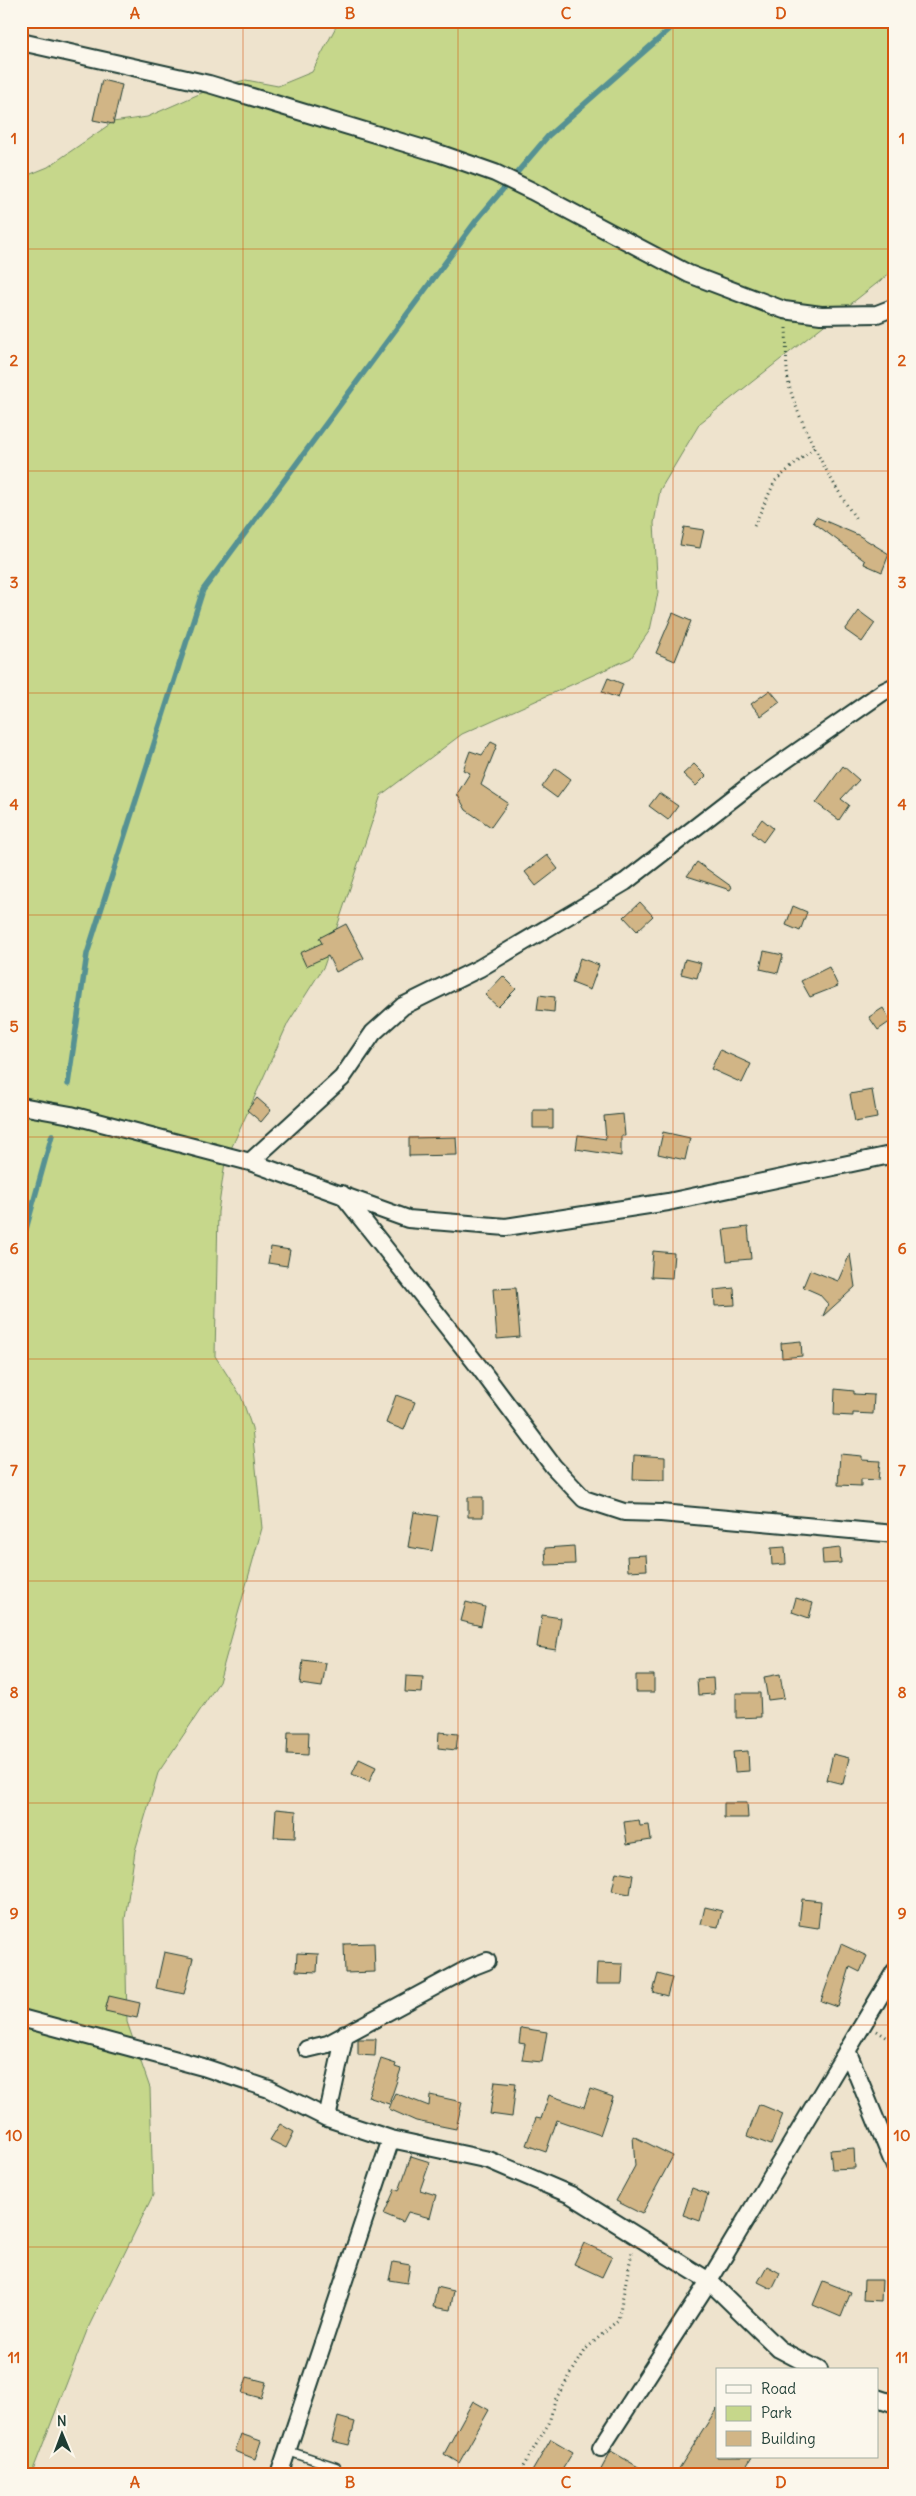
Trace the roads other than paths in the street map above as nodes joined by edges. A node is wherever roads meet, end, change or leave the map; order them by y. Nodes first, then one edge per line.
1 (21, 42) edge
2 (895, 307) edge
3 (895, 686) edge
4 (21, 1106) edge
5 (895, 1154) edge
6 (250, 1162) junction
7 (342, 1194) junction
8 (895, 1534) edge
9 (487, 1961) dead end
10 (895, 1971) edge
11 (21, 2018) edge
12 (345, 2034) junction
13 (307, 2049) dead end
14 (847, 2050) junction
15 (326, 2118) junction
16 (391, 2140) junction
17 (895, 2167) edge
18 (709, 2280) junction
19 (815, 2368) edge
20 (878, 2398) edge
21 (895, 2404) edge
22 (601, 2448) dead end
23 (288, 2451) junction
24 (336, 2467) dead end
25 (279, 2475) edge

1 - 2 street
3 - 6 street
4 - 6 street
5 - 7 street
6 - 7 street
7 - 8 street
9 - 12 street
10 - 14 street
11 - 15 street
12 - 13 street
12 - 15 street
14 - 17 street
14 - 18 street
15 - 16 street
16 - 18 street
16 - 23 street
18 - 19 street
18 - 22 street
20 - 21 street
23 - 24 lane
23 - 25 street

